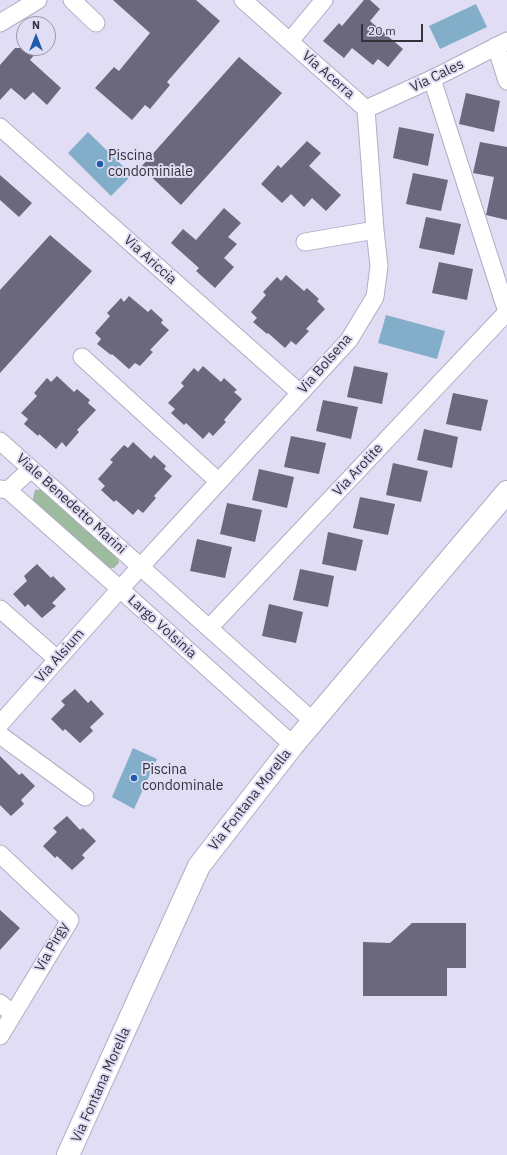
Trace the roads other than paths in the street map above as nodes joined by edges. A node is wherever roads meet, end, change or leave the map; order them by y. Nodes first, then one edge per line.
1 (38, 0) edge
2 (72, 0) edge
3 (243, 0) edge
4 (324, 0) edge
5 (0, 23) edge
6 (96, 23) dead end
7 (290, 41) junction
8 (501, 44) edge
9 (432, 79) junction
10 (507, 81) edge
11 (366, 109) junction
12 (0, 127) edge
13 (375, 230) junction
14 (305, 242) dead end
15 (507, 312) edge
16 (82, 357) dead end
17 (300, 393) junction
18 (0, 441) edge
19 (31, 469) junction
20 (218, 481) junction
21 (4, 489) edge
22 (507, 492) edge
23 (141, 566) junction
24 (120, 589) junction
25 (0, 609) edge
26 (209, 628) junction
27 (57, 659) junction
28 (314, 722) junction
29 (0, 724) edge
30 (0, 735) edge
31 (293, 745) junction
32 (85, 797) dead end
33 (0, 854) edge
34 (0, 1003) edge
35 (13, 1014) junction
36 (0, 1036) edge
37 (68, 1155) edge

1 - 5 street
2 - 6 street
3 - 7 street, Via Acerra
4 - 7 street, Via Acerra
7 - 11 street, Via Acerra
8 - 9 street, Via Cales
8 - 10 street
9 - 11 street, Via Cales
9 - 15 street
11 - 13 street, Via Bolsena
12 - 17 street, Via Ariccia
13 - 14 street
13 - 17 street, Via Bolsena
15 - 26 street, Via Arotite
16 - 20 street
17 - 20 street, Via Bolsena
18 - 19 street, Viale Benedetto Marini
19 - 21 street
19 - 23 street, Viale Benedetto Marini
20 - 23 street, Via Bolsena
21 - 24 street
22 - 28 street, Via Fontana Morella
23 - 24 street, Largo Volsinia
23 - 26 street
24 - 27 street, Via Alsium
24 - 31 street, Largo Volsinia
25 - 27 street
26 - 28 street
27 - 29 street, Via Alsium
28 - 31 street, Via Fontana Morella
30 - 32 street
31 - 37 street, Via Fontana Morella
33 - 35 street, Via Pirgy
34 - 35 street
35 - 36 street, Via Pirgy

